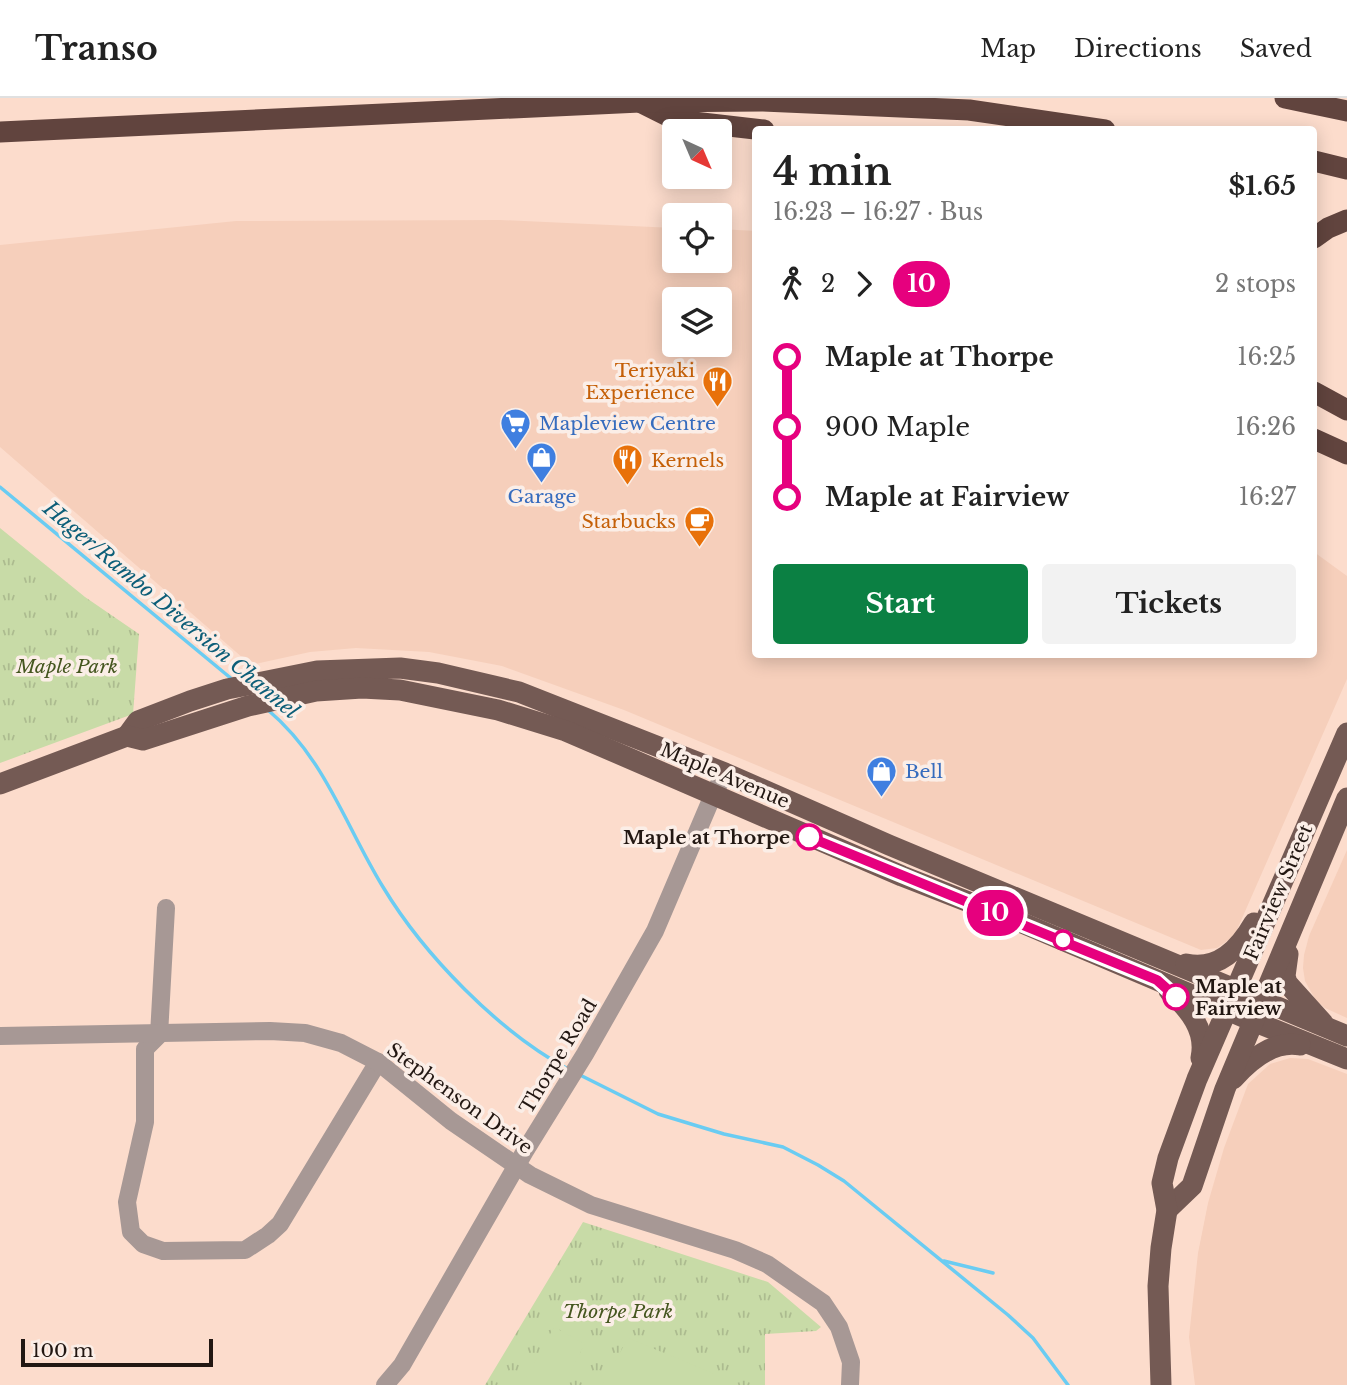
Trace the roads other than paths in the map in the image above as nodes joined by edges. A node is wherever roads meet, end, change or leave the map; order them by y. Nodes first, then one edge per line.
1 (1285, 98) edge
2 (640, 102) junction
3 (1347, 111) edge
4 (1078, 126) edge
5 (752, 129) edge
6 (0, 132) edge
7 (1317, 162) edge
8 (1347, 169) edge
9 (1347, 220) edge
10 (1317, 236) edge
11 (1317, 393) edge
12 (1347, 410) edge
13 (1317, 440) edge
14 (1347, 454) edge
15 (1347, 733) edge
16 (127, 736) junction
17 (725, 773) junction
18 (0, 784) edge
19 (713, 795) junction
20 (1347, 797) edge
21 (1295, 852) junction
22 (166, 908) dead end
23 (1299, 910) junction
24 (1165, 960) junction
25 (1157, 980) junction
26 (1236, 989) junction
27 (1261, 1000) junction
28 (1226, 1010) junction
29 (1253, 1021) junction
30 (159, 1035) junction
31 (0, 1036) edge
32 (1334, 1039) edge
33 (1347, 1059) edge
34 (378, 1062) junction
35 (1197, 1079) junction
36 (1225, 1089) junction
37 (517, 1165) junction
38 (1167, 1210) junction
39 (385, 1385) edge
40 (850, 1385) edge
41 (1161, 1385) edge

1 - 3 highway
2 - 4 highway
2 - 5 highway
2 - 6 highway
7 - 8 highway
9 - 10 highway
11 - 12 highway
13 - 14 highway
15 - 21 main road, Fairview Street
16 - 17 main road, Maple Avenue
16 - 18 main road, Maple Avenue
16 - 19 main road, Maple Avenue
17 - 19 street, Thorpe Road
17 - 24 main road, Maple Avenue
19 - 25 main road, Maple Avenue
19 - 37 street, Thorpe Road
20 - 23 main road, Fairview Street
21 - 24 main road
21 - 26 main road, Fairview Street
22 - 30 street
23 - 27 main road, Fairview Street
23 - 32 main road
24 - 26 main road, Maple Avenue
25 - 28 main road, Maple Avenue
25 - 35 main road
26 - 27 main road, Maple Avenue
26 - 28 main road, Fairview Street
27 - 29 main road, Fairview Street
27 - 32 main road, Maple Avenue
28 - 29 main road, Maple Avenue
28 - 35 main road, Fairview Street
29 - 32 main road, Maple Avenue
29 - 36 main road, Fairview Street
30 - 31 street, Stephenson Drive
30 - 34 street, Stephenson Drive
30 - 34 street
32 - 33 main road, Maple Avenue
32 - 36 main road
34 - 37 street, Stephenson Drive
35 - 38 main road, Fairview Street
36 - 38 main road, Fairview Street
37 - 39 street, Thorpe Road
37 - 40 street, Stephenson Drive
38 - 41 main road, Fairview Street

